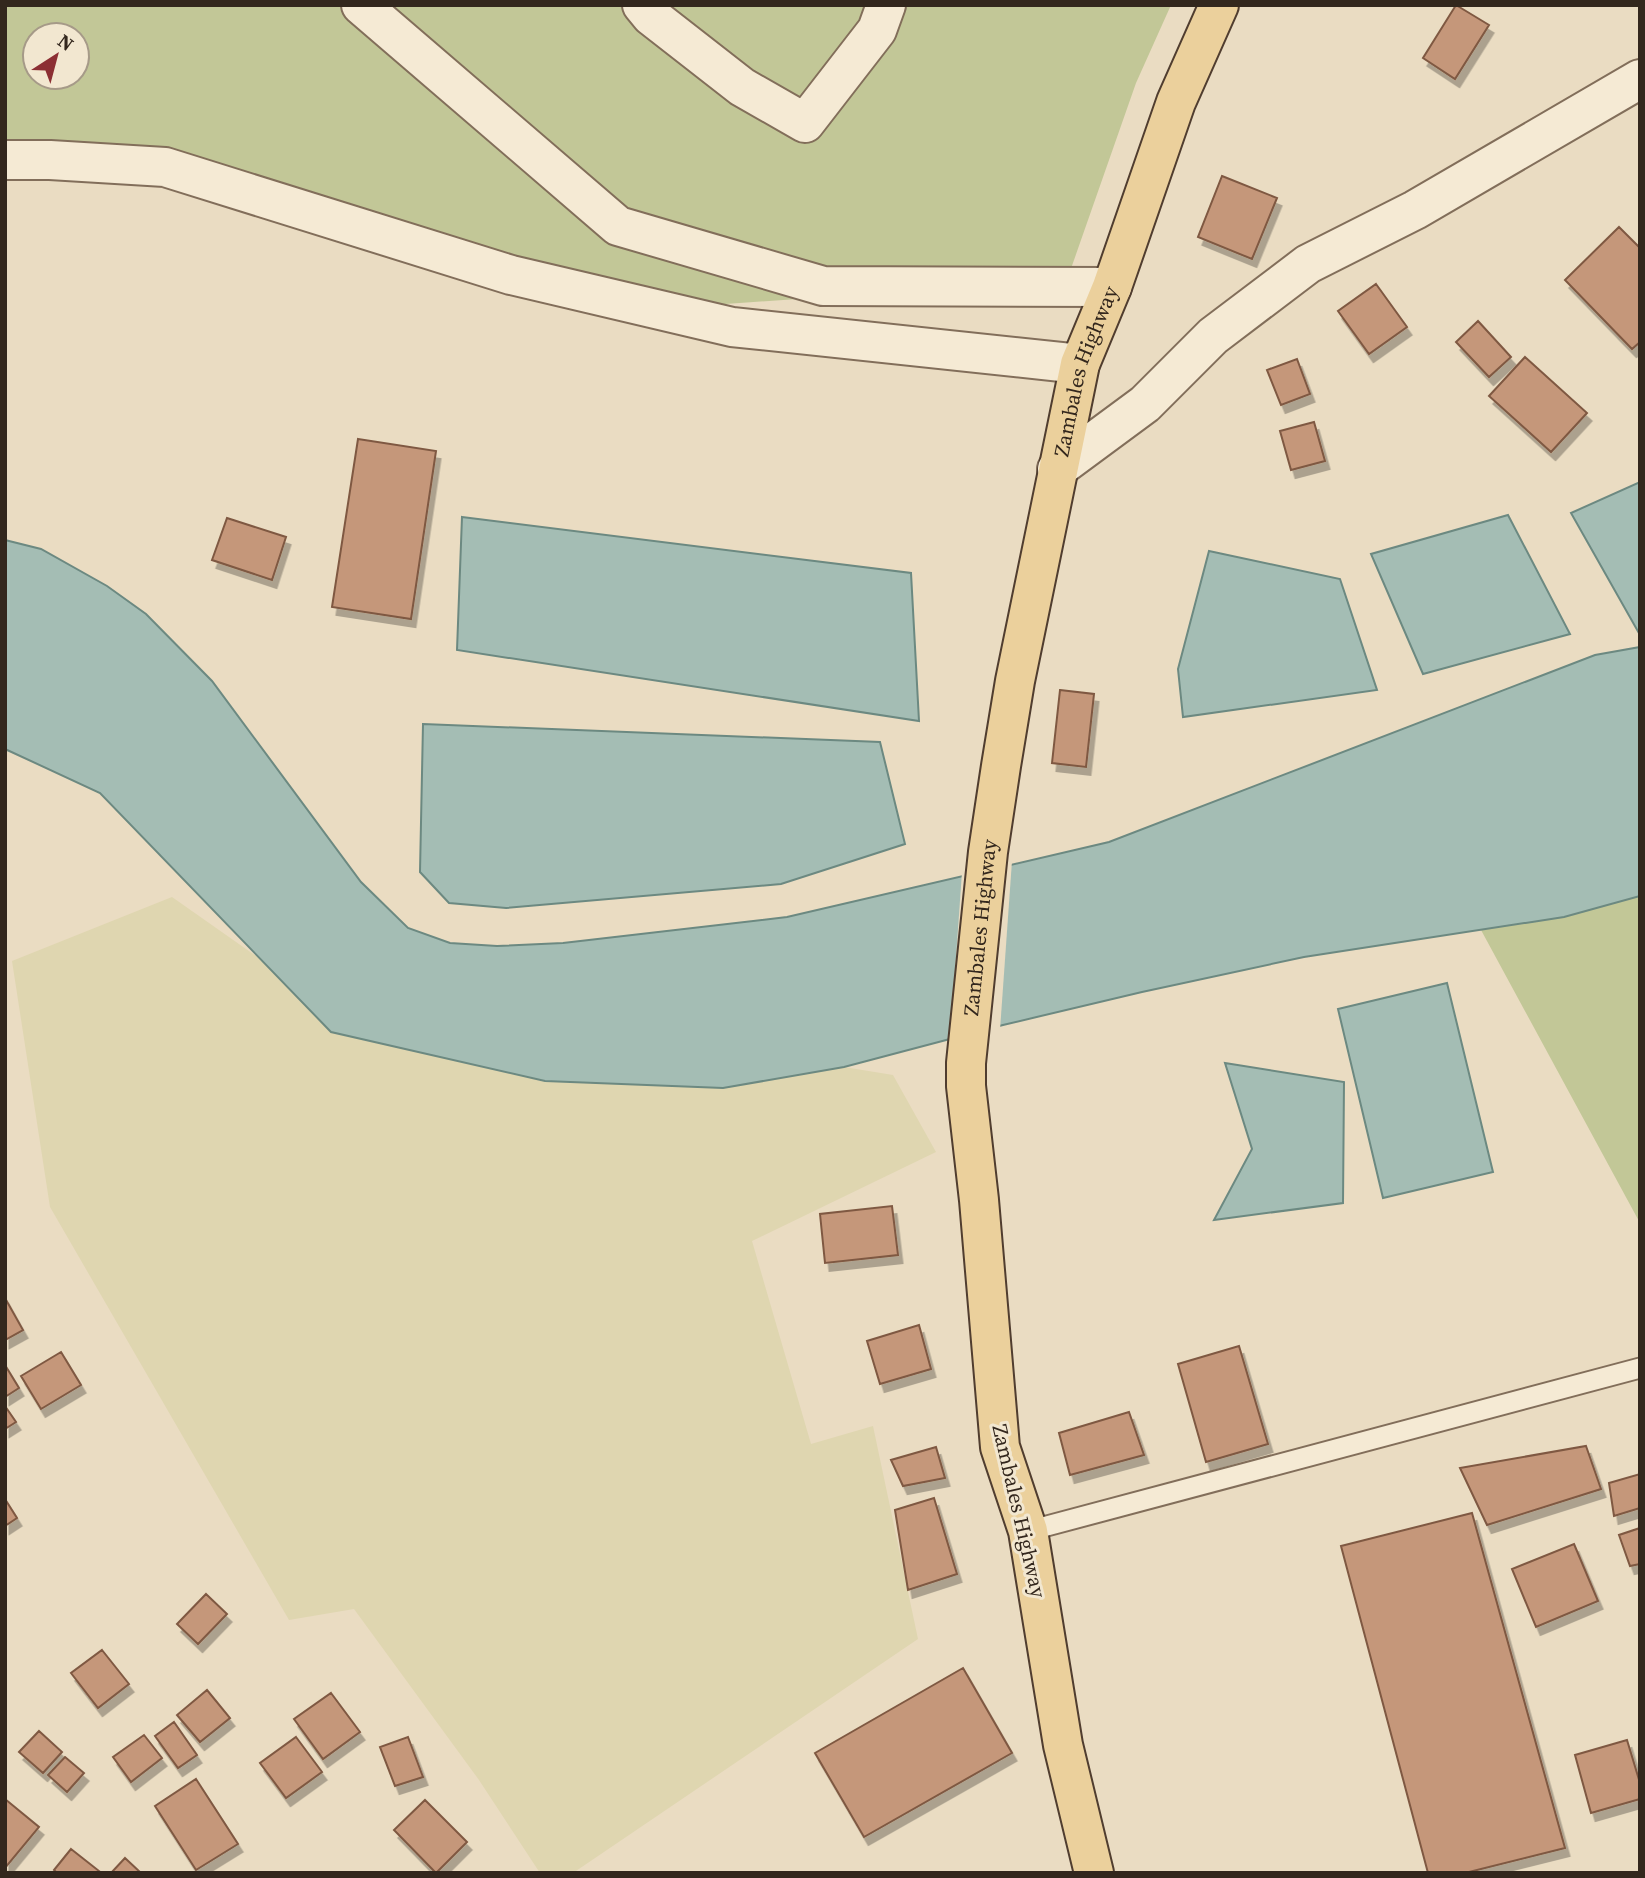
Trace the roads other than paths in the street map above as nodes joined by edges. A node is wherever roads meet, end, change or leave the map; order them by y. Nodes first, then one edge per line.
1 (361, 5) edge
2 (642, 5) edge
3 (886, 5) edge
4 (1219, 5) edge
5 (1640, 79) edge
6 (5, 160) edge
7 (1112, 287) junction
8 (1080, 364) junction
9 (1057, 468) junction
10 (1640, 1368) edge
11 (1028, 1531) junction
12 (1094, 1873) edge

1 - 7 street
2 - 3 street
4 - 7 main road, Zambales Highway
5 - 9 street
6 - 8 street
7 - 8 main road, Zambales Highway
8 - 9 main road, Zambales Highway
9 - 11 main road, Zambales Highway
10 - 11 lane
11 - 12 main road, Zambales Highway

